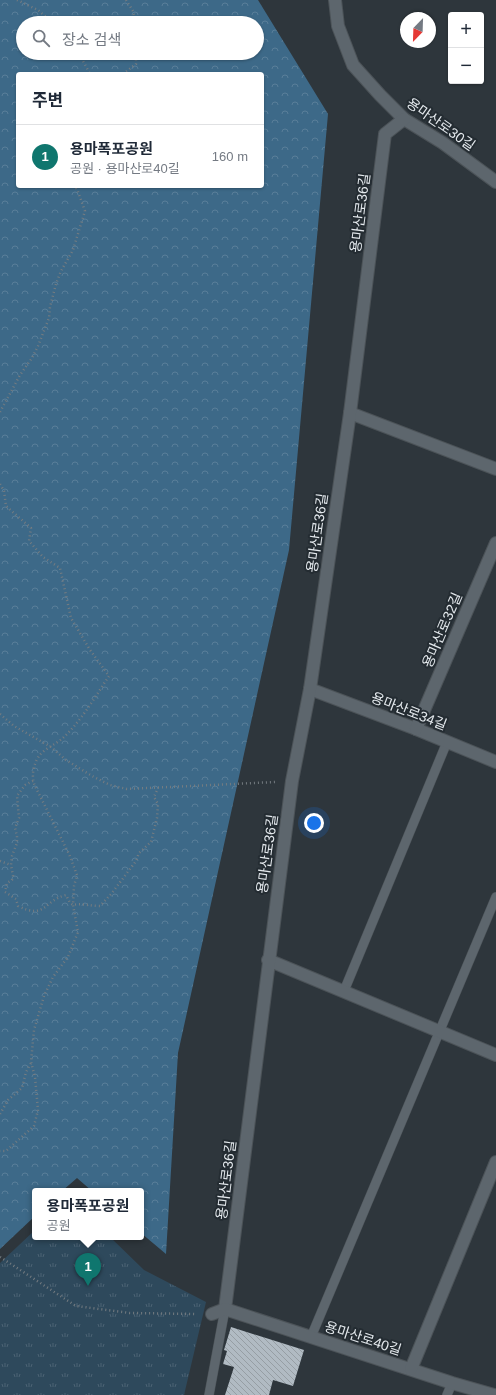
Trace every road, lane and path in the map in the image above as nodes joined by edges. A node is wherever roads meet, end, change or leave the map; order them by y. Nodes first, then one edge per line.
1 (17, 0) edge
2 (126, 0) edge
3 (335, 0) edge
4 (44, 16) edge
5 (134, 16) edge
6 (83, 60) edge
7 (136, 60) edge
8 (89, 72) edge
9 (126, 72) edge
10 (404, 119) junction
11 (496, 182) edge
12 (76, 188) edge
13 (0, 412) edge
14 (350, 413) junction
15 (496, 470) edge
16 (0, 484) edge
17 (496, 543) edge
18 (310, 689) junction
19 (0, 714) edge
20 (416, 729) junction
21 (447, 742) junction
22 (51, 747) junction
23 (496, 762) edge
24 (33, 781) junction
25 (292, 781) junction
26 (158, 788) junction
27 (0, 861) edge
28 (11, 865) junction
29 (496, 897) edge
30 (73, 905) junction
31 (268, 960) junction
32 (344, 991) junction
33 (439, 1031) junction
34 (496, 1055) edge
35 (32, 1062) junction
36 (0, 1114) edge
37 (0, 1151) edge
38 (496, 1162) edge
39 (0, 1257) edge
40 (225, 1309) junction
41 (212, 1314) joint
42 (311, 1337) junction
43 (411, 1369) junction
44 (452, 1383) junction
45 (209, 1395) edge
46 (447, 1395) edge
47 (494, 1395) edge

1 - 4 path
2 - 5 path
3 - 10 street, 용마산로30길
6 - 8 path
7 - 9 path
10 - 11 street, 용마산로30길
10 - 14 street, 용마산로36길
12 - 13 path
14 - 15 street
14 - 18 street, 용마산로36길
16 - 22 path
17 - 20 street, 용마산로32길
18 - 20 street, 용마산로34길
18 - 25 street, 용마산로36길
19 - 22 path
20 - 21 street, 용마산로34길
21 - 23 street, 용마산로34길
21 - 32 lane
22 - 24 path
22 - 26 path
24 - 28 path
24 - 30 path
25 - 26 path
25 - 31 street, 용마산로36길
26 - 30 path
27 - 28 path
28 - 30 path
29 - 33 lane
30 - 35 path
31 - 32 street
31 - 40 street, 용마산로36길
32 - 33 street
33 - 34 street
33 - 42 lane
35 - 36 path
35 - 37 path
38 - 43 street
39 - 41 path
40 - 41 street
40 - 42 street, 용마산로40길
40 - 45 lane
42 - 43 street, 용마산로40길
43 - 44 street, 용마산로40길
44 - 46 lane
44 - 47 street, 용마산로40길

